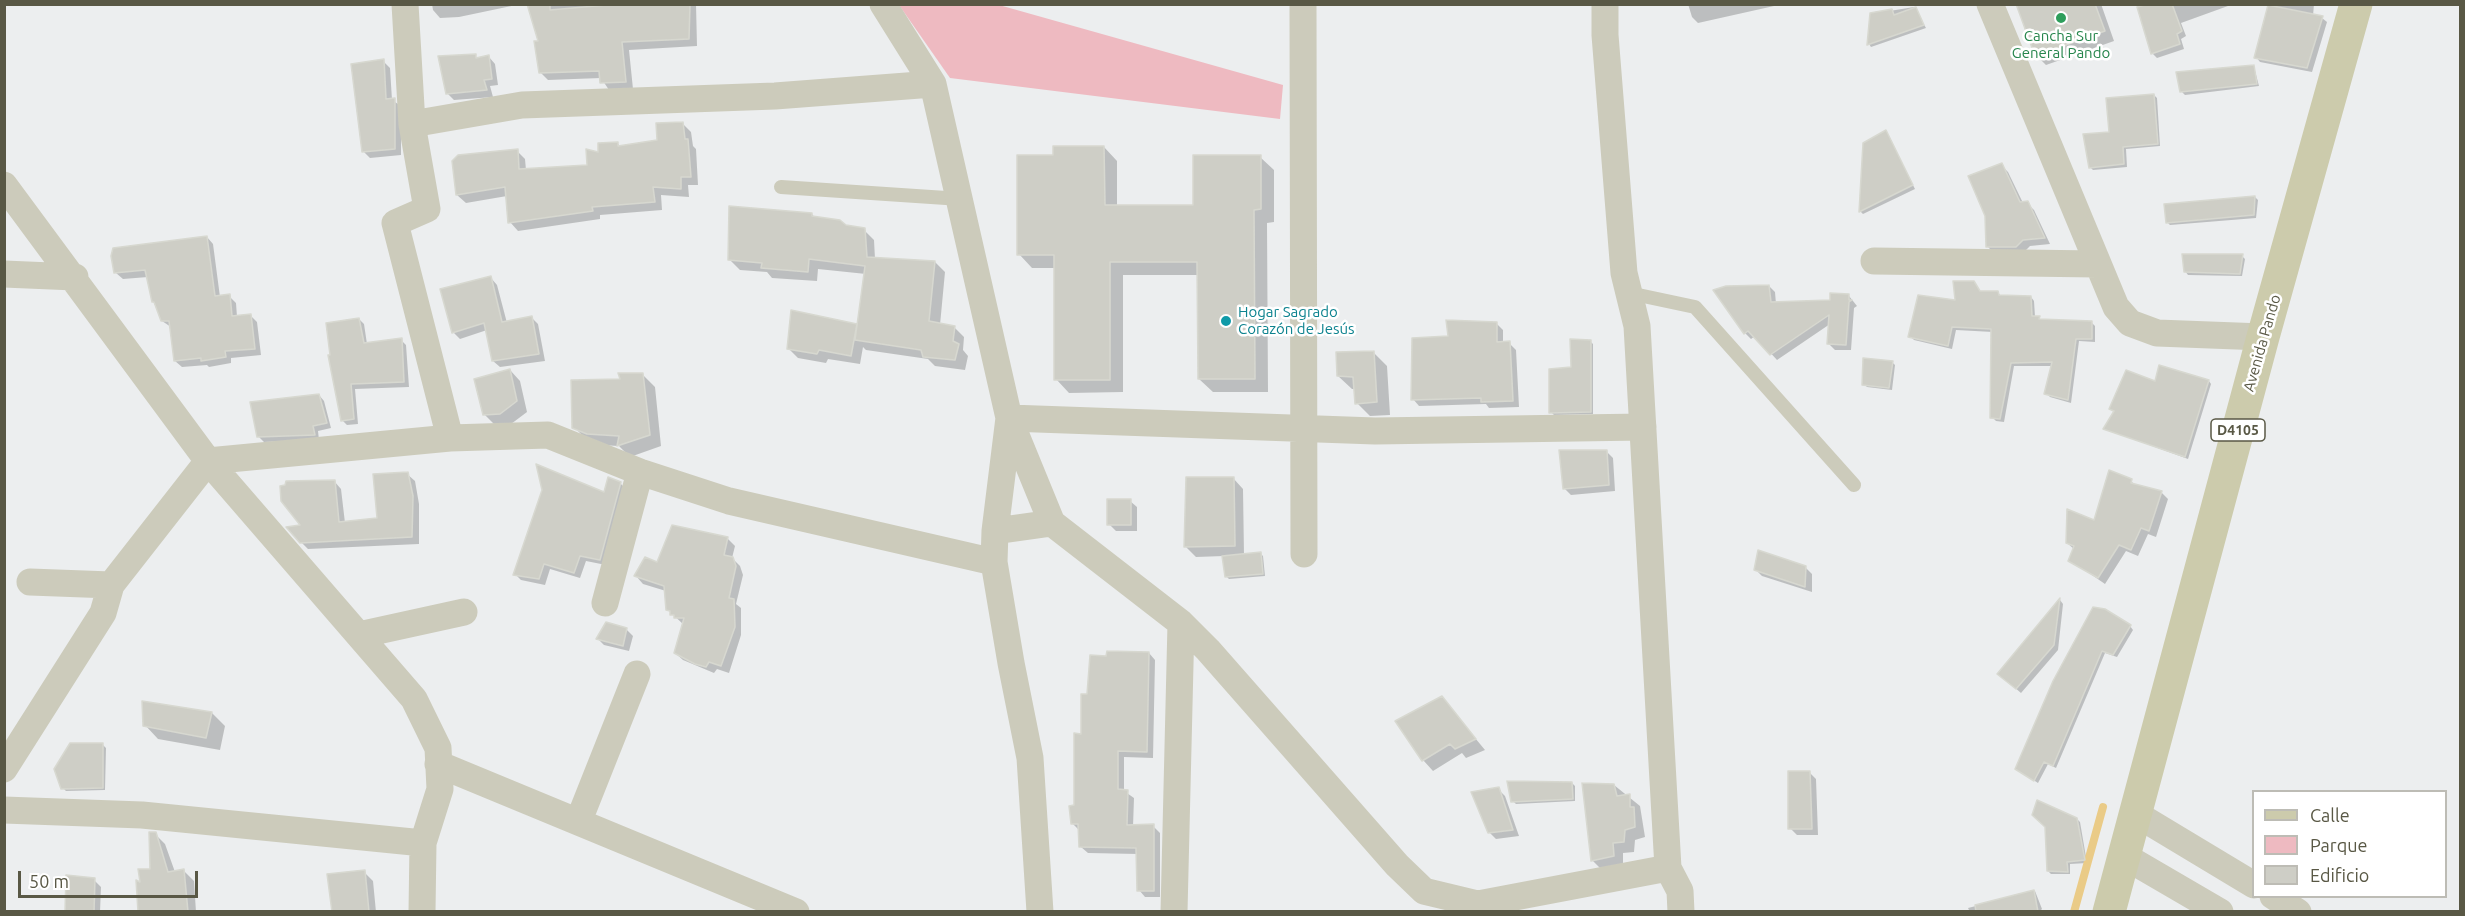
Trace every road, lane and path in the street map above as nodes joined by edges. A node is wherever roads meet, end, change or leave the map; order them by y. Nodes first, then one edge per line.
1 (405, 4) edge
2 (883, 4) edge
3 (1303, 4) edge
4 (1605, 4) edge
5 (1990, 4) edge
6 (2356, 4) edge
7 (933, 84) junction
8 (412, 124) junction
9 (4, 185) edge
10 (781, 187) dead end
11 (961, 199) junction
12 (1874, 261) dead end
13 (2097, 264) junction
14 (4, 274) edge
15 (75, 277) junction
16 (1629, 293) junction
17 (2263, 337) junction
18 (1009, 418) junction
19 (1643, 427) junction
20 (1304, 428) junction
21 (450, 438) junction
22 (208, 461) junction
23 (640, 472) junction
24 (1854, 485) dead end
25 (1052, 523) junction
26 (995, 531) junction
27 (1304, 554) dead end
28 (994, 562) junction
29 (30, 582) dead end
30 (111, 585) junction
31 (605, 603) dead end
32 (464, 612) dead end
33 (1181, 623) junction
34 (359, 635) junction
35 (638, 674) dead end
36 (438, 764) junction
37 (4, 769) edge
38 (4, 810) edge
39 (2136, 814) junction
40 (579, 820) junction
41 (423, 843) junction
42 (2124, 856) junction
43 (1668, 868) junction
44 (2252, 884) edge
45 (2275, 898) edge
46 (422, 912) edge
47 (796, 912) edge
48 (1040, 912) edge
49 (1174, 912) edge
50 (1681, 912) edge
51 (2109, 912) edge
52 (2220, 912) edge
53 (2298, 912) edge

1 - 8 street
2 - 7 street
3 - 20 street
4 - 16 street
5 - 13 street
6 - 17 main road, Avenida Pando / D4105
7 - 8 street
7 - 11 street
8 - 21 street
9 - 15 street
10 - 11 lane
11 - 18 street
12 - 13 street
13 - 17 street
14 - 15 street
15 - 22 street
16 - 19 street
16 - 24 lane
17 - 39 main road, Avenida Pando / D4105
18 - 20 street
18 - 25 street
18 - 26 street
19 - 20 street
19 - 43 street
20 - 27 street
21 - 22 street
21 - 23 street
22 - 30 street
22 - 34 street
23 - 28 street
23 - 31 street
25 - 26 street
25 - 33 street
26 - 28 street
28 - 48 street
29 - 30 street
30 - 37 street
32 - 34 street
33 - 43 street
33 - 49 street
34 - 36 street
35 - 40 street
36 - 40 street
36 - 41 street
38 - 41 street
39 - 42 main road, Avenida Pando / D4105
39 - 44 street
40 - 47 street
41 - 46 street
42 - 51 main road, D4105
42 - 52 street
43 - 50 street
45 - 53 street

